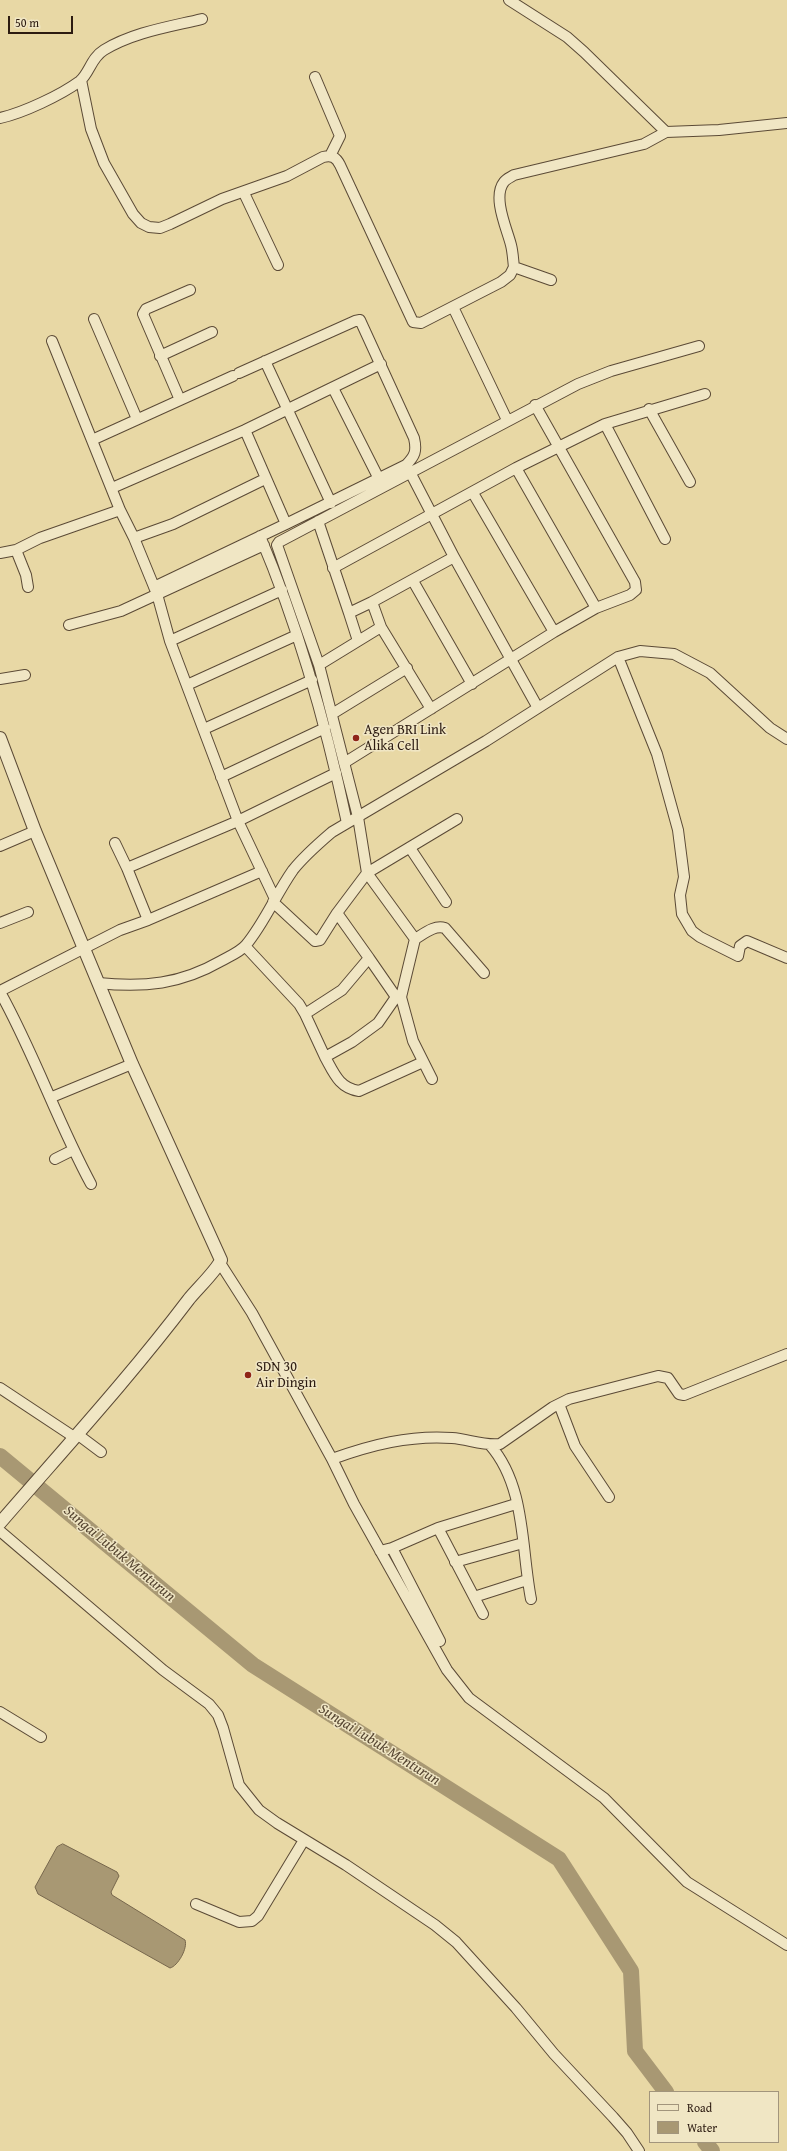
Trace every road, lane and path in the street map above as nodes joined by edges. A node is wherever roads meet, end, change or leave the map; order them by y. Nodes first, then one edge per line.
1 (509, 0) edge
2 (202, 19) dead end
3 (315, 77) dead end
4 (81, 80) junction
5 (0, 118) edge
6 (787, 123) edge
7 (666, 132) junction
8 (330, 156) junction
9 (244, 193) junction
10 (278, 265) dead end
11 (514, 267) junction
12 (551, 280) dead end
13 (190, 290) dead end
14 (453, 307) junction
15 (94, 319) dead end
16 (212, 332) dead end
17 (52, 340) dead end
18 (699, 346) dead end
19 (160, 356) junction
20 (265, 361) junction
21 (381, 364) junction
22 (333, 388) junction
23 (705, 394) dead end
24 (180, 400) junction
25 (535, 405) junction
26 (287, 409) junction
27 (649, 409) junction
28 (138, 419) junction
29 (507, 420) junction
30 (605, 424) junction
31 (244, 430) junction
32 (92, 440) junction
33 (559, 446) junction
34 (516, 468) junction
35 (410, 472) junction
36 (265, 478) junction
37 (379, 479) junction
38 (690, 482) dead end
39 (112, 488) junction
40 (473, 493) junction
41 (330, 503) junction
42 (120, 510) junction
43 (432, 514) junction
44 (318, 521) junction
45 (286, 524) junction
46 (134, 538) junction
47 (665, 539) dead end
48 (262, 541) junction
49 (16, 550) junction
50 (0, 553) edge
51 (454, 557) junction
52 (333, 568) junction
53 (413, 581) junction
54 (28, 587) dead end
55 (282, 590) junction
56 (155, 591) junction
57 (372, 602) junction
58 (596, 608) junction
59 (350, 613) junction
60 (69, 625) dead end
61 (381, 627) junction
62 (554, 632) junction
63 (297, 635) junction
64 (170, 641) junction
65 (358, 641) junction
66 (618, 657) junction
67 (511, 659) junction
68 (319, 664) junction
69 (407, 668) junction
70 (25, 675) dead end
71 (0, 679) edge
72 (312, 680) junction
73 (472, 684) junction
74 (187, 685) junction
75 (538, 708) junction
76 (431, 709) junction
77 (332, 714) junction
78 (325, 728) junction
79 (204, 730) junction
80 (0, 738) edge
81 (787, 738) edge
82 (344, 763) junction
83 (336, 773) junction
84 (221, 777) junction
85 (358, 817) junction
86 (457, 818) dead end
87 (238, 821) junction
88 (347, 823) junction
89 (35, 831) junction
90 (115, 843) dead end
91 (0, 846) edge
92 (410, 848) junction
93 (127, 868) junction
94 (262, 871) junction
95 (367, 873) junction
96 (274, 901) junction
97 (446, 902) dead end
98 (28, 912) dead end
99 (337, 913) junction
100 (148, 920) junction
101 (0, 923) edge
102 (415, 939) junction
103 (245, 946) junction
104 (83, 949) junction
105 (369, 958) junction
106 (787, 958) edge
107 (484, 973) dead end
108 (98, 983) junction
109 (0, 992) edge
110 (399, 997) junction
111 (305, 1014) junction
112 (325, 1057) junction
113 (423, 1062) junction
114 (132, 1064) junction
115 (432, 1079) dead end
116 (52, 1098) junction
117 (73, 1150) junction
118 (55, 1159) dead end
119 (90, 1184) dead end
120 (220, 1263) junction
121 (787, 1354) edge
122 (0, 1388) edge
123 (559, 1404) junction
124 (75, 1436) junction
125 (490, 1445) junction
126 (101, 1452) dead end
127 (332, 1459) junction
128 (609, 1497) dead end
129 (516, 1504) junction
130 (1, 1525) edge
131 (438, 1528) junction
132 (523, 1543) junction
133 (392, 1548) junction
134 (380, 1551) junction
135 (455, 1562) junction
136 (528, 1580) junction
137 (474, 1597) junction
138 (531, 1599) dead end
139 (483, 1614) dead end
140 (440, 1641) dead end
141 (0, 1712) edge
142 (41, 1737) dead end
143 (304, 1840) junction
144 (196, 1904) dead end
145 (787, 1945) edge
146 (639, 2151) edge

1 - 7 street
2 - 4 street
3 - 8 street
4 - 5 street
4 - 9 street
6 - 7 street
7 - 11 street
8 - 9 street
8 - 14 street
9 - 10 street
11 - 12 street
11 - 14 street
13 - 19 street
14 - 29 street
15 - 28 street
16 - 19 street
17 - 32 street
18 - 25 street
19 - 24 street
20 - 21 street
20 - 24 street
20 - 26 street
21 - 22 street
21 - 37 street
22 - 26 street
22 - 37 street
23 - 27 street
24 - 28 street
25 - 29 street
25 - 33 street
26 - 31 street
26 - 41 street
27 - 30 street
27 - 38 street
28 - 32 street
29 - 35 street
30 - 33 street
30 - 47 street
31 - 36 street
31 - 39 street
32 - 39 street
33 - 34 street
33 - 58 street
34 - 40 street
34 - 58 street
35 - 43 street
35 - 44 street
36 - 45 street
36 - 46 street
37 - 41 street
39 - 42 street
40 - 43 street
40 - 62 street
41 - 45 street
42 - 46 street
42 - 49 street
43 - 51 street
43 - 52 street
44 - 52 street
44 - 68 street
45 - 48 street
46 - 56 street
48 - 55 street
48 - 56 street
49 - 50 street
49 - 54 street
51 - 53 street
51 - 67 street
52 - 59 street
53 - 57 street
53 - 73 street
55 - 63 street
55 - 64 street
56 - 60 street
56 - 64 street
57 - 59 street
57 - 61 street
58 - 62 street
59 - 65 street
61 - 65 street
61 - 69 street
62 - 67 street
63 - 72 street
63 - 74 street
64 - 74 street
65 - 68 street
66 - 75 street
66 - 81 street
66 - 106 street
67 - 73 street
67 - 75 street
68 - 77 street
69 - 76 street
69 - 77 street
70 - 71 street
72 - 78 street
72 - 79 street
73 - 76 street
74 - 79 street
75 - 85 street
76 - 82 street
77 - 82 street
78 - 83 street
78 - 84 street
79 - 84 street
80 - 89 street
82 - 85 street
83 - 87 street
83 - 88 street
84 - 87 street
85 - 88 street
85 - 95 street
86 - 92 street
87 - 93 street
87 - 94 street
88 - 96 street
89 - 91 street
89 - 104 street
90 - 93 street
92 - 95 street
92 - 97 street
93 - 100 street
94 - 96 street
94 - 100 street
95 - 99 street
95 - 102 street
96 - 99 street
96 - 103 street
98 - 101 street
99 - 105 street
100 - 104 street
102 - 107 street
102 - 110 street
103 - 108 street
103 - 111 street
104 - 108 street
104 - 109 street
105 - 110 street
105 - 111 street
108 - 114 street
109 - 116 street
110 - 112 street
110 - 113 street
111 - 112 street
112 - 113 street
113 - 115 street
114 - 116 street
114 - 120 street
116 - 117 street
117 - 118 street
117 - 119 street
120 - 124 street
120 - 127 street
121 - 123 street
122 - 124 street
123 - 125 street
123 - 128 street
124 - 126 street
124 - 130 street
125 - 127 street
125 - 129 street
127 - 134 street
129 - 131 street
129 - 132 street
130 - 143 street
131 - 133 street
131 - 135 street
132 - 135 street
132 - 136 street
133 - 134 street
133 - 140 street
134 - 145 street
135 - 137 street
136 - 137 street
136 - 138 street
137 - 139 street
141 - 142 street
143 - 144 street
143 - 146 street

